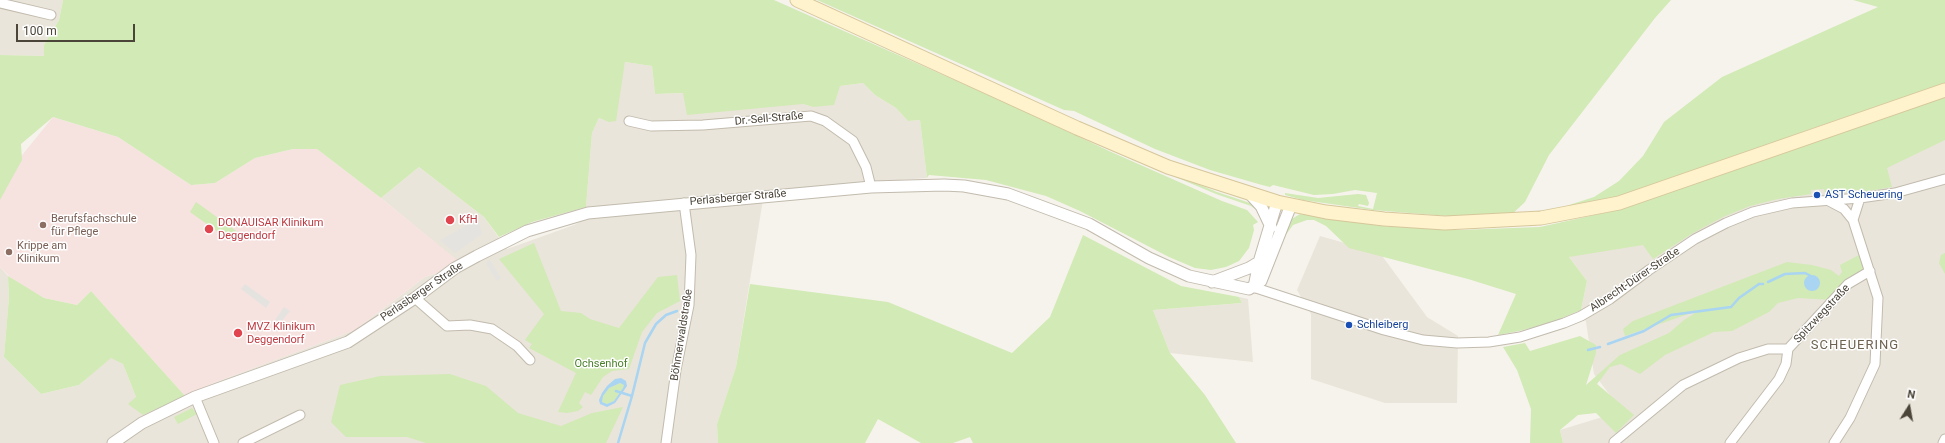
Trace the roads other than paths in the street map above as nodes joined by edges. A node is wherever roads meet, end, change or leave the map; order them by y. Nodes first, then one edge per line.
1 (797, 0) edge
2 (0, 3) edge
3 (51, 15) dead end
4 (1945, 90) edge
5 (629, 122) dead end
6 (1945, 180) edge
7 (871, 187) junction
8 (1250, 194) junction
9 (1860, 198) junction
10 (1826, 200) junction
11 (1278, 202) junction
12 (684, 203) junction
13 (1290, 206) junction
14 (1853, 220) junction
15 (1271, 227) junction
16 (1259, 262) junction
17 (1870, 271) junction
18 (1212, 282) junction
19 (1254, 287) junction
20 (415, 298) junction
21 (1788, 350) junction
22 (530, 360) dead end
23 (195, 397) junction
24 (300, 415) dead end
25 (1945, 439) edge
26 (1614, 442) dead end
27 (113, 443) edge
28 (214, 443) edge
29 (243, 443) edge
30 (666, 443) edge
31 (1730, 443) edge
32 (1834, 443) edge
33 (1943, 443) edge

1 - 8 main road
2 - 3 street
4 - 13 main road
5 - 7 street, Dr.-Sell-Straße
6 - 9 street, Albrecht-Dürer-Straße
7 - 12 street, Perlasberger Straße
7 - 18 street, Perlasberger Straße
8 - 11 main road
8 - 15 street
9 - 10 street, Albrecht-Dürer-Straße
9 - 14 street
10 - 14 street
10 - 19 street, Albrecht-Dürer-Straße
11 - 13 main road
11 - 15 street
12 - 20 street, Perlasberger Straße
12 - 30 street, Böhmerwaldstraße
13 - 19 street
14 - 17 street
15 - 16 street
16 - 18 street
16 - 19 street
17 - 21 street, Spitzwegstraße
17 - 32 street
18 - 19 street, Perlasberger Straße
20 - 22 street
20 - 23 street, Perlasberger Straße
21 - 26 street
21 - 31 street, Spitzwegstraße
23 - 27 street, Perlasberger Straße
23 - 28 street
24 - 29 street
25 - 33 street

